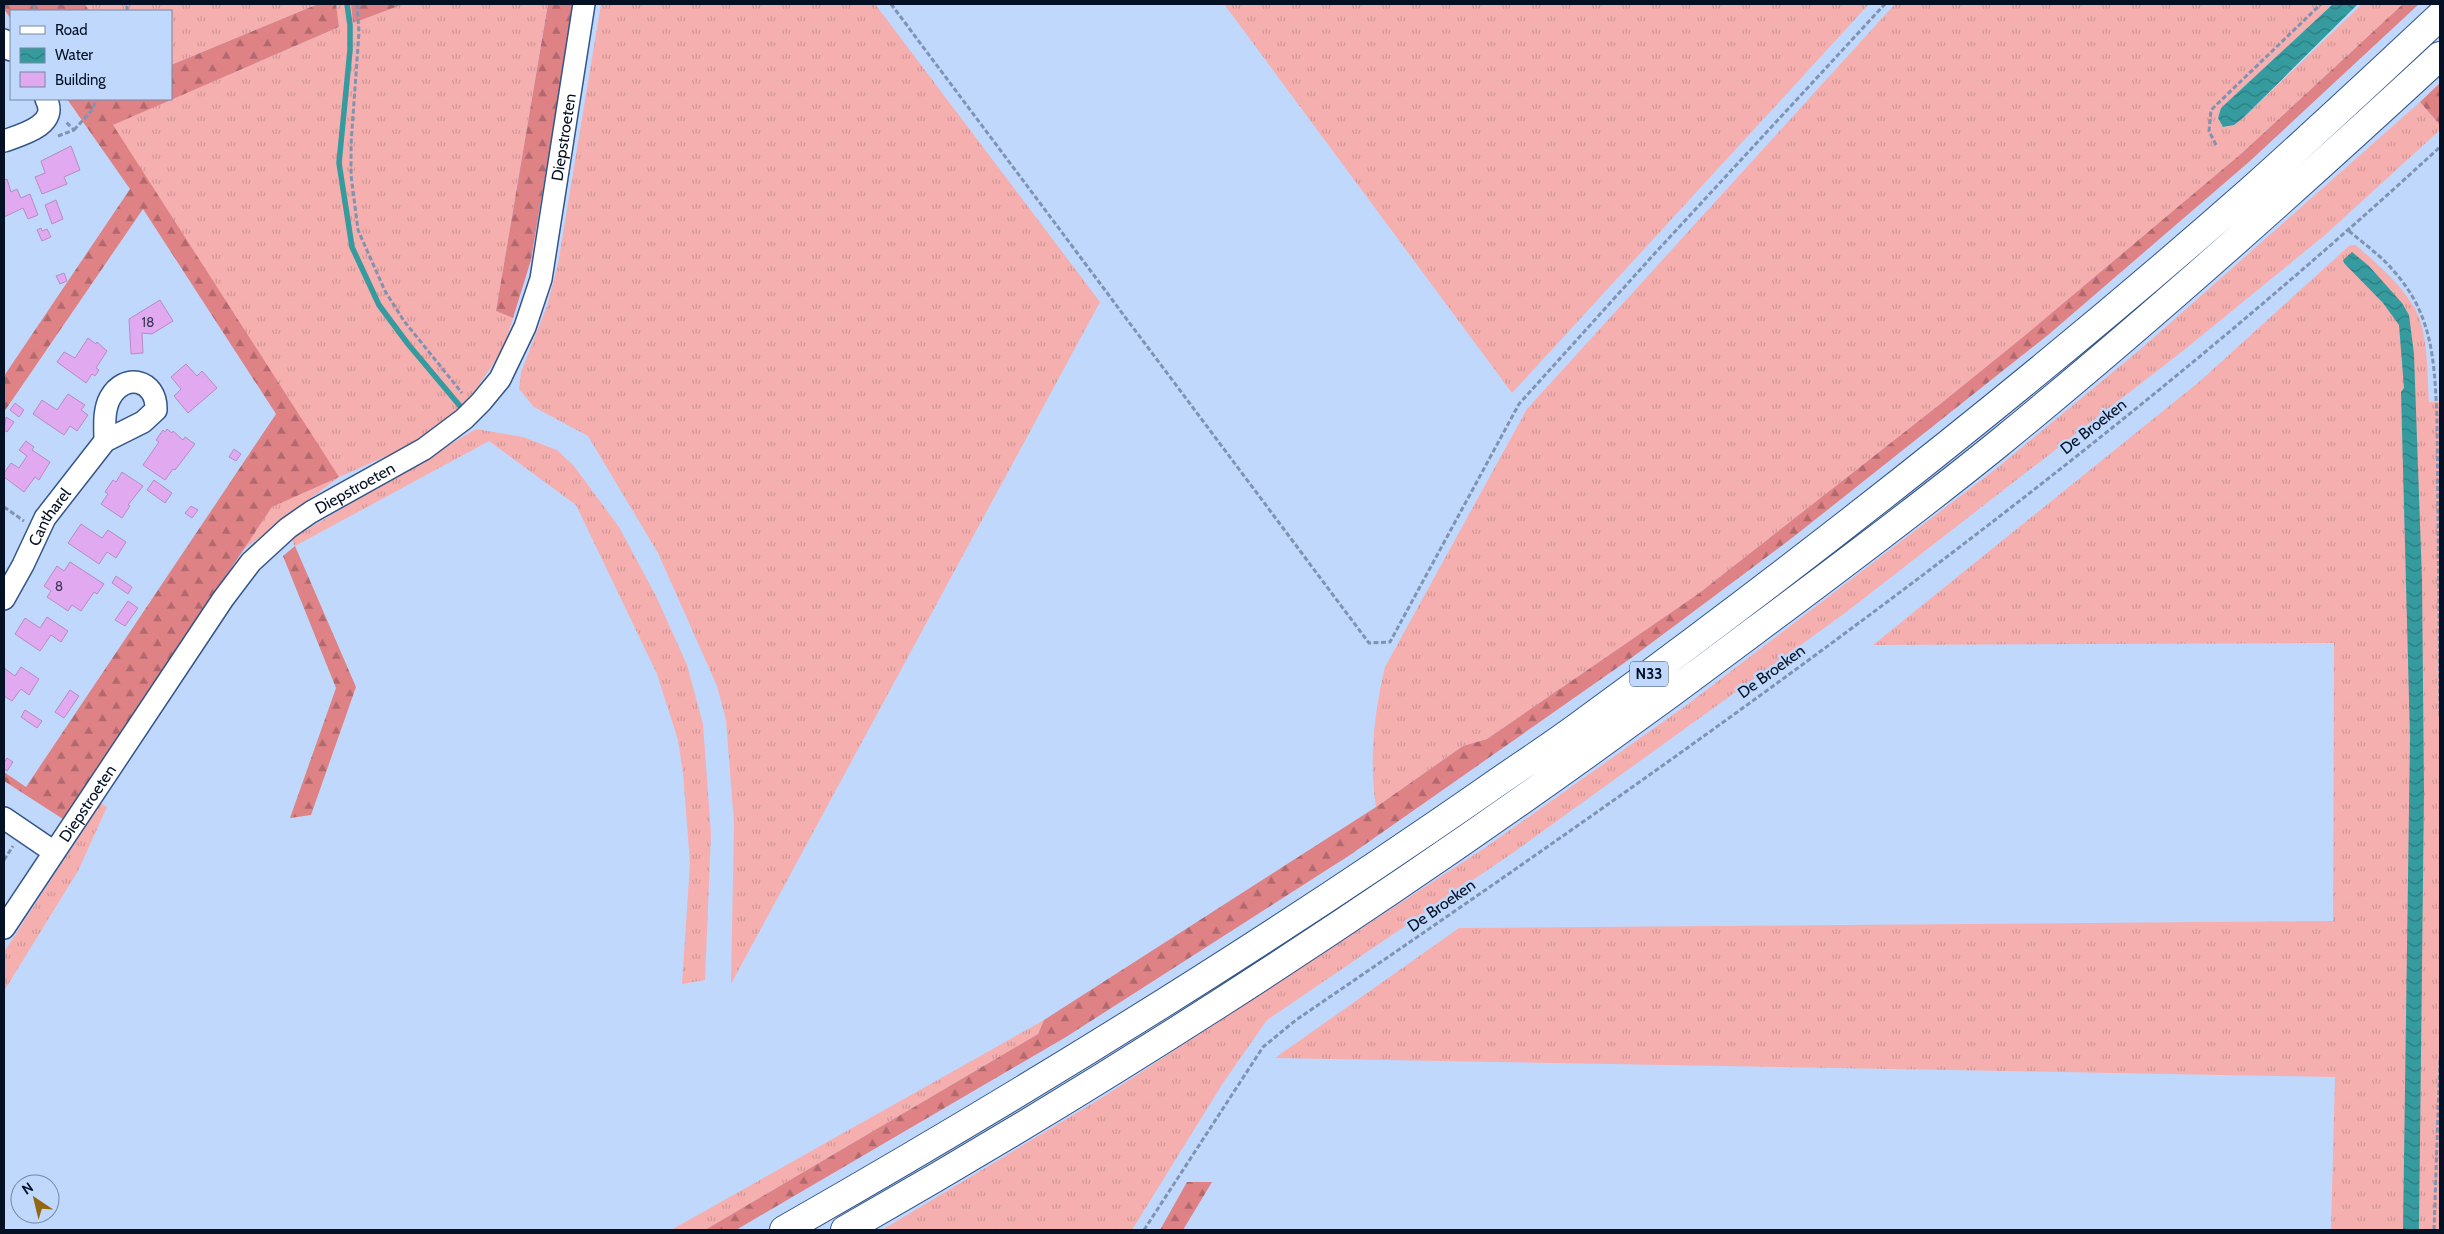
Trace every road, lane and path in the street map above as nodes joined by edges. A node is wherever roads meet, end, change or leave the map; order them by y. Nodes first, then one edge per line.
1 (357, 4) edge
2 (584, 4) edge
3 (891, 4) edge
4 (1885, 4) edge
5 (2322, 4) edge
6 (2440, 16) edge
7 (2440, 56) edge
8 (46, 100) edge
9 (96, 100) edge
10 (74, 130) dead end
11 (4, 141) edge
12 (2216, 145) dead end
13 (2440, 147) edge
14 (2349, 231) junction
15 (466, 398) dead end
16 (105, 441) dead end
17 (4, 599) edge
18 (2440, 716) edge
19 (4, 818) edge
20 (54, 852) junction
21 (4, 928) edge
22 (2440, 1058) edge
23 (784, 1230) edge
24 (845, 1230) edge
25 (1144, 1230) edge
26 (2434, 1230) edge

1 - 15 path
2 - 20 street, Diepstroeten
3 - 4 path
5 - 12 path
6 - 23 highway, N33
7 - 24 highway, N33
8 - 11 street
9 - 10 path
13 - 14 path, De Broeken
14 - 18 path
14 - 25 path, De Broeken
16 - 17 street, Cantharel
19 - 20 street
20 - 21 street, Diepstroeten
22 - 26 path

